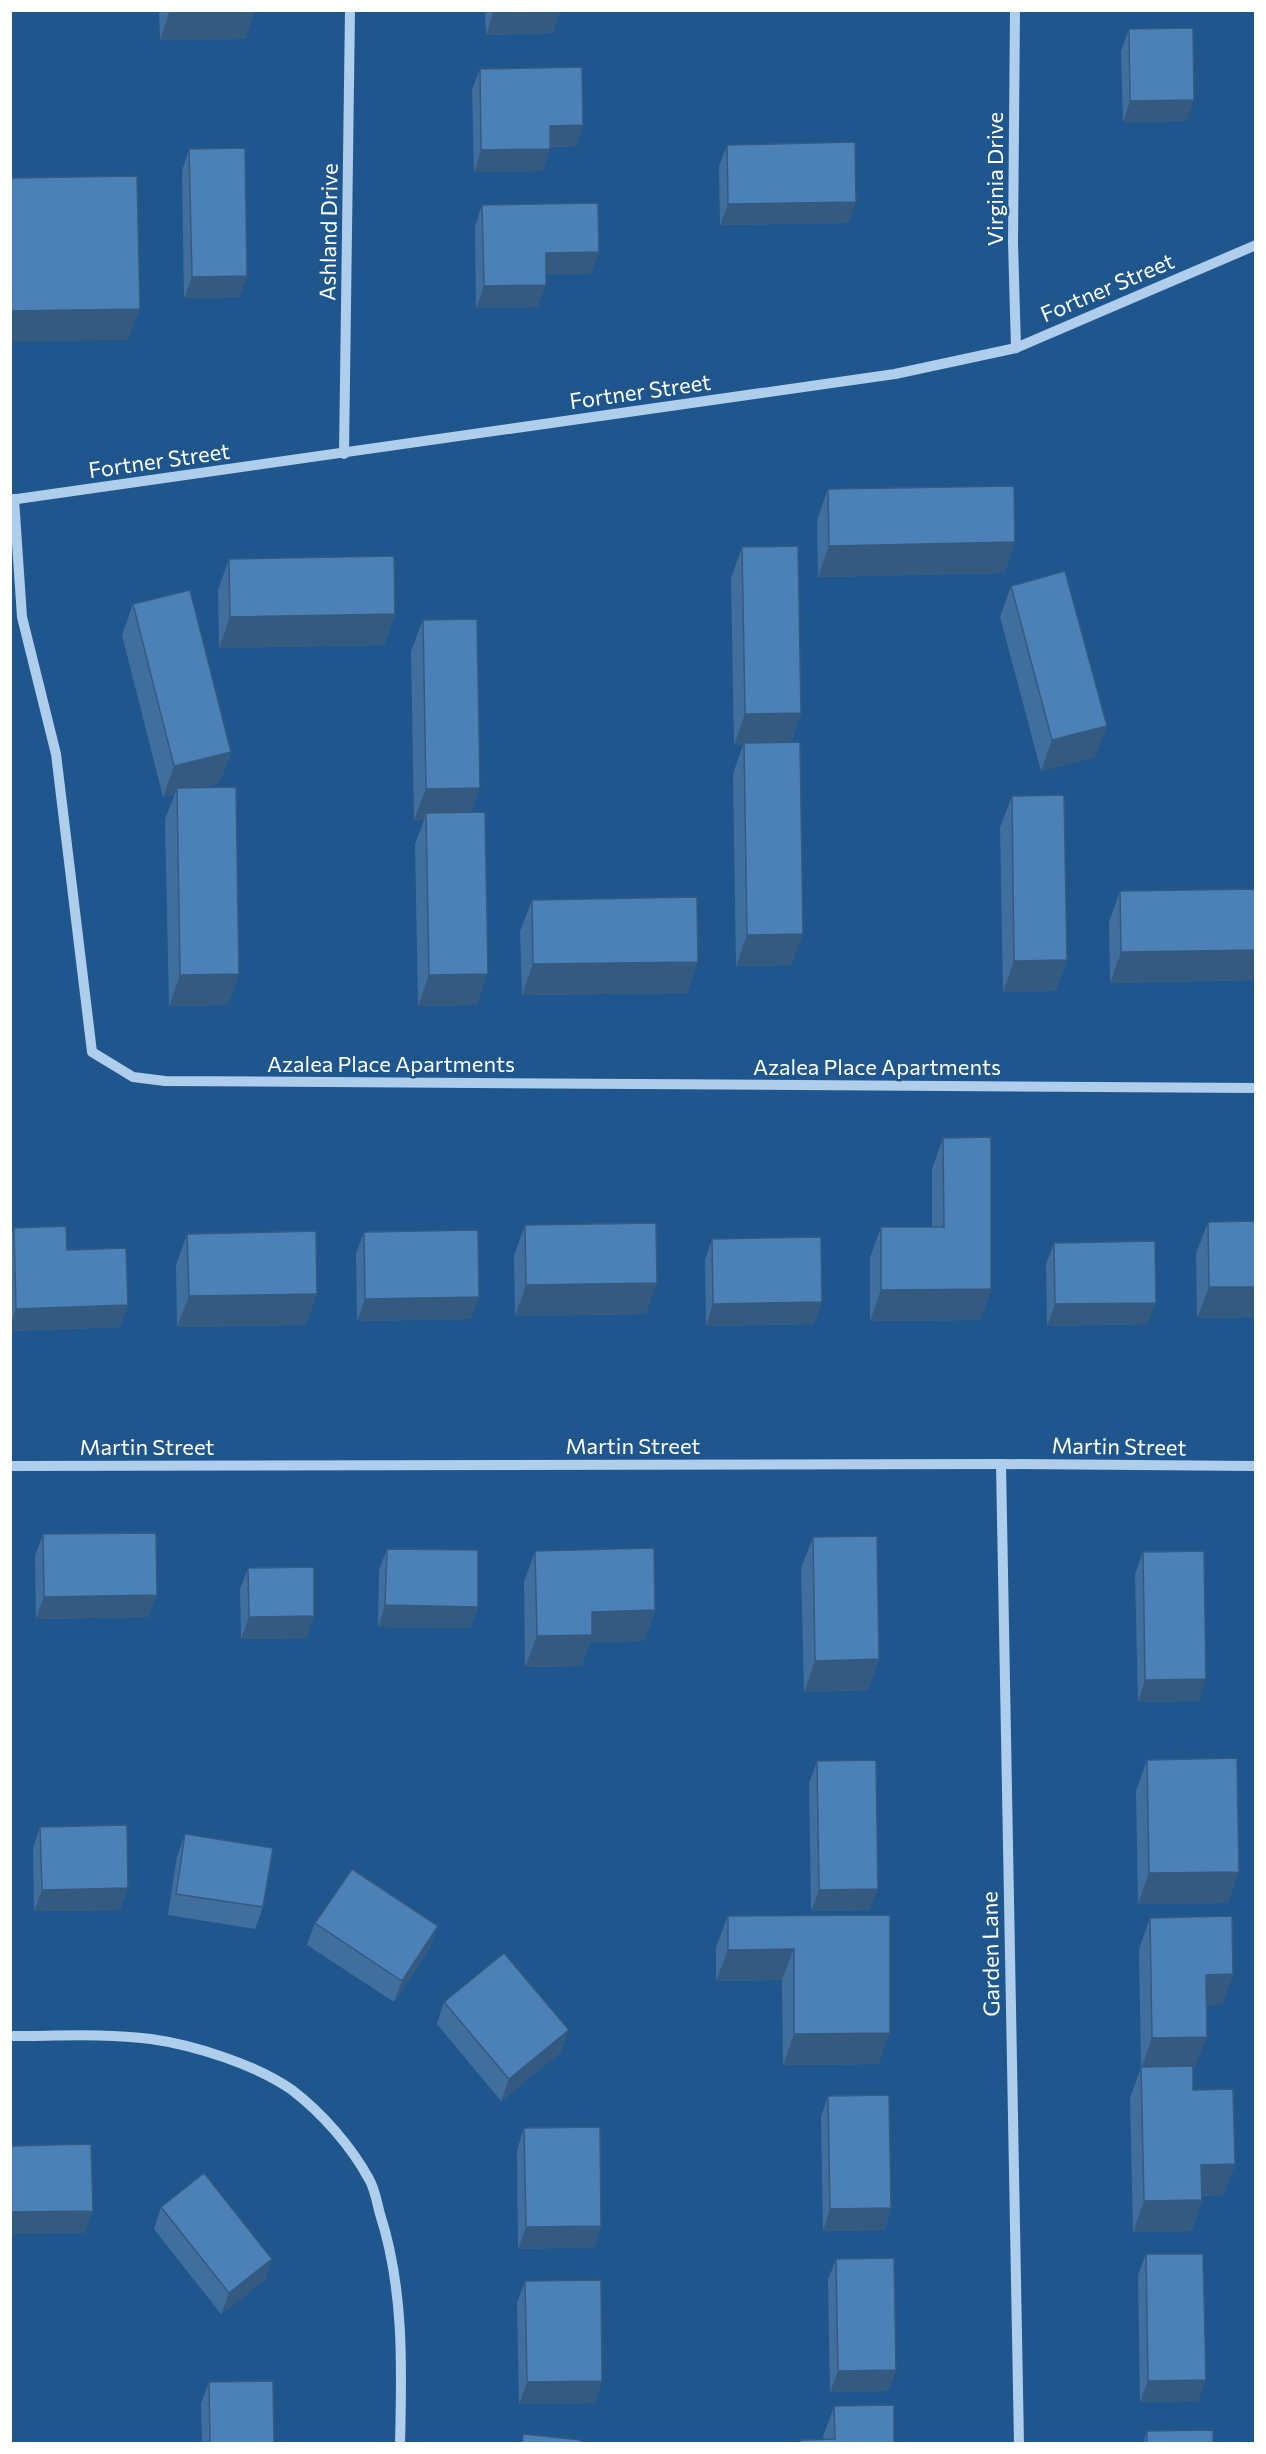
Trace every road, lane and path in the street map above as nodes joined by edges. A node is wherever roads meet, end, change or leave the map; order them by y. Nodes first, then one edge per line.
1 (350, 10) edge
2 (1015, 10) edge
3 (1256, 245) edge
4 (1016, 348) junction
5 (344, 454) junction
6 (12, 500) edge
7 (1256, 1088) edge
8 (1001, 1464) junction
9 (10, 1466) edge
10 (1256, 1466) edge
11 (10, 2036) edge
12 (400, 2444) edge
13 (1019, 2444) edge

1 - 5 street, Ashland Drive
2 - 4 street, Virginia Drive
3 - 4 street, Fortner Street
4 - 5 street, Fortner Street
5 - 6 street, Fortner Street
6 - 7 street, Azalea Place Apartments
8 - 9 street, Martin Street
8 - 10 street, Martin Street
8 - 13 street, Garden Lane
11 - 12 street

